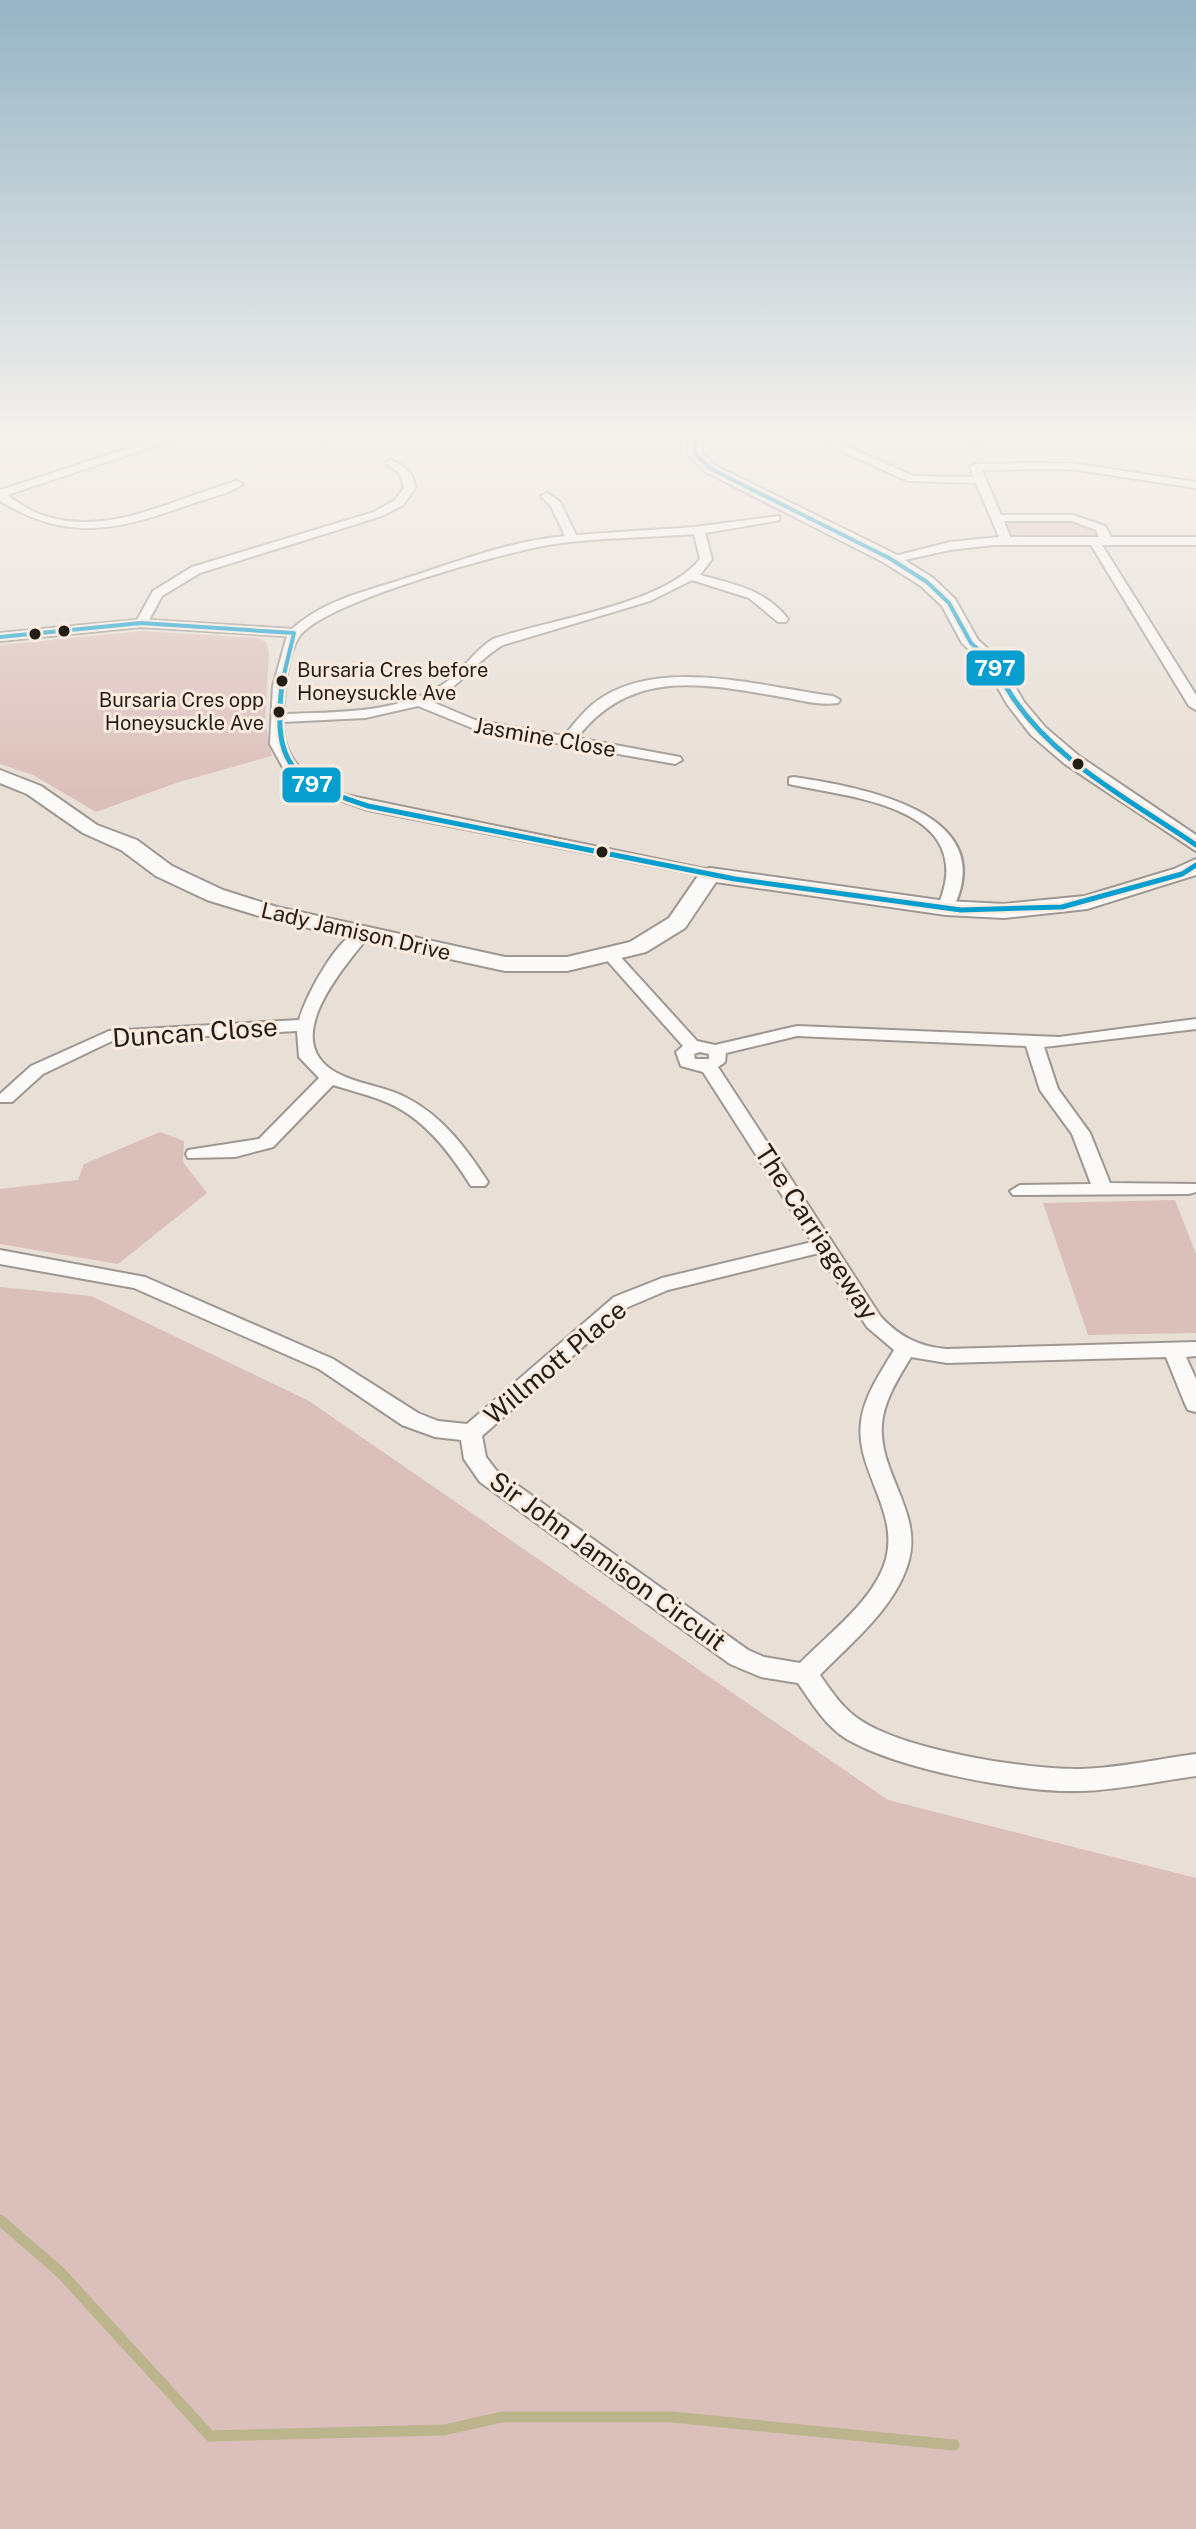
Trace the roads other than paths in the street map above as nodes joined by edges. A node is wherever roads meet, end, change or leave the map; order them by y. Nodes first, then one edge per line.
1 (233, 558) edge
2 (485, 558) edge
3 (706, 558) edge
4 (891, 558) edge
5 (903, 558) edge
6 (1110, 558) edge
7 (895, 560) junction
8 (694, 577) junction
9 (782, 619) dead end
10 (141, 623) junction
11 (294, 633) junction
12 (0, 637) edge
13 (833, 700) dead end
14 (420, 702) junction
15 (1196, 706) edge
16 (277, 718) junction
17 (568, 741) junction
18 (675, 760) dead end
19 (0, 776) edge
20 (794, 781) dead end
21 (1196, 845) edge
22 (1196, 865) edge
23 (710, 875) junction
24 (946, 908) junction
25 (363, 933) junction
26 (611, 956) junction
27 (1196, 1024) edge
28 (305, 1025) junction
29 (1034, 1042) junction
30 (712, 1058) junction
31 (330, 1077) junction
32 (6, 1098) dead end
33 (195, 1154) dead end
34 (478, 1182) dead end
35 (1189, 1188) dead end
36 (1103, 1189) junction
37 (1020, 1191) dead end
38 (825, 1245) junction
39 (0, 1257) edge
40 (906, 1348) junction
41 (1196, 1349) edge
42 (1173, 1350) junction
43 (1196, 1404) edge
44 (471, 1433) junction
45 (805, 1674) junction
46 (1196, 1765) edge

1 - 10 street
2 - 11 street
3 - 8 street
4 - 7 street
5 - 7 street
6 - 15 street
7 - 21 street
8 - 9 street
8 - 14 street
10 - 11 street
10 - 12 street
11 - 16 street
13 - 17 street
14 - 16 street
14 - 17 street, Jasmine Close
16 - 23 street
17 - 18 street, Jasmine Close
19 - 25 street, Lady Jamison Drive
20 - 24 street
22 - 24 street
23 - 24 street
23 - 26 street, Lady Jamison Drive
25 - 26 street, Lady Jamison Drive
25 - 28 street
26 - 30 street, The Carriageway
27 - 29 street
28 - 31 street
28 - 32 street, Duncan Close
29 - 30 street
29 - 36 street
30 - 38 street, The Carriageway
31 - 33 street
31 - 34 street
35 - 36 street
36 - 37 street
38 - 40 street, The Carriageway
38 - 44 street, Willmott Place
39 - 44 street
40 - 42 street, The Carriageway
40 - 45 street
41 - 42 street, The Carriageway
42 - 43 street
44 - 45 street, Sir John Jamison Circuit
45 - 46 street

